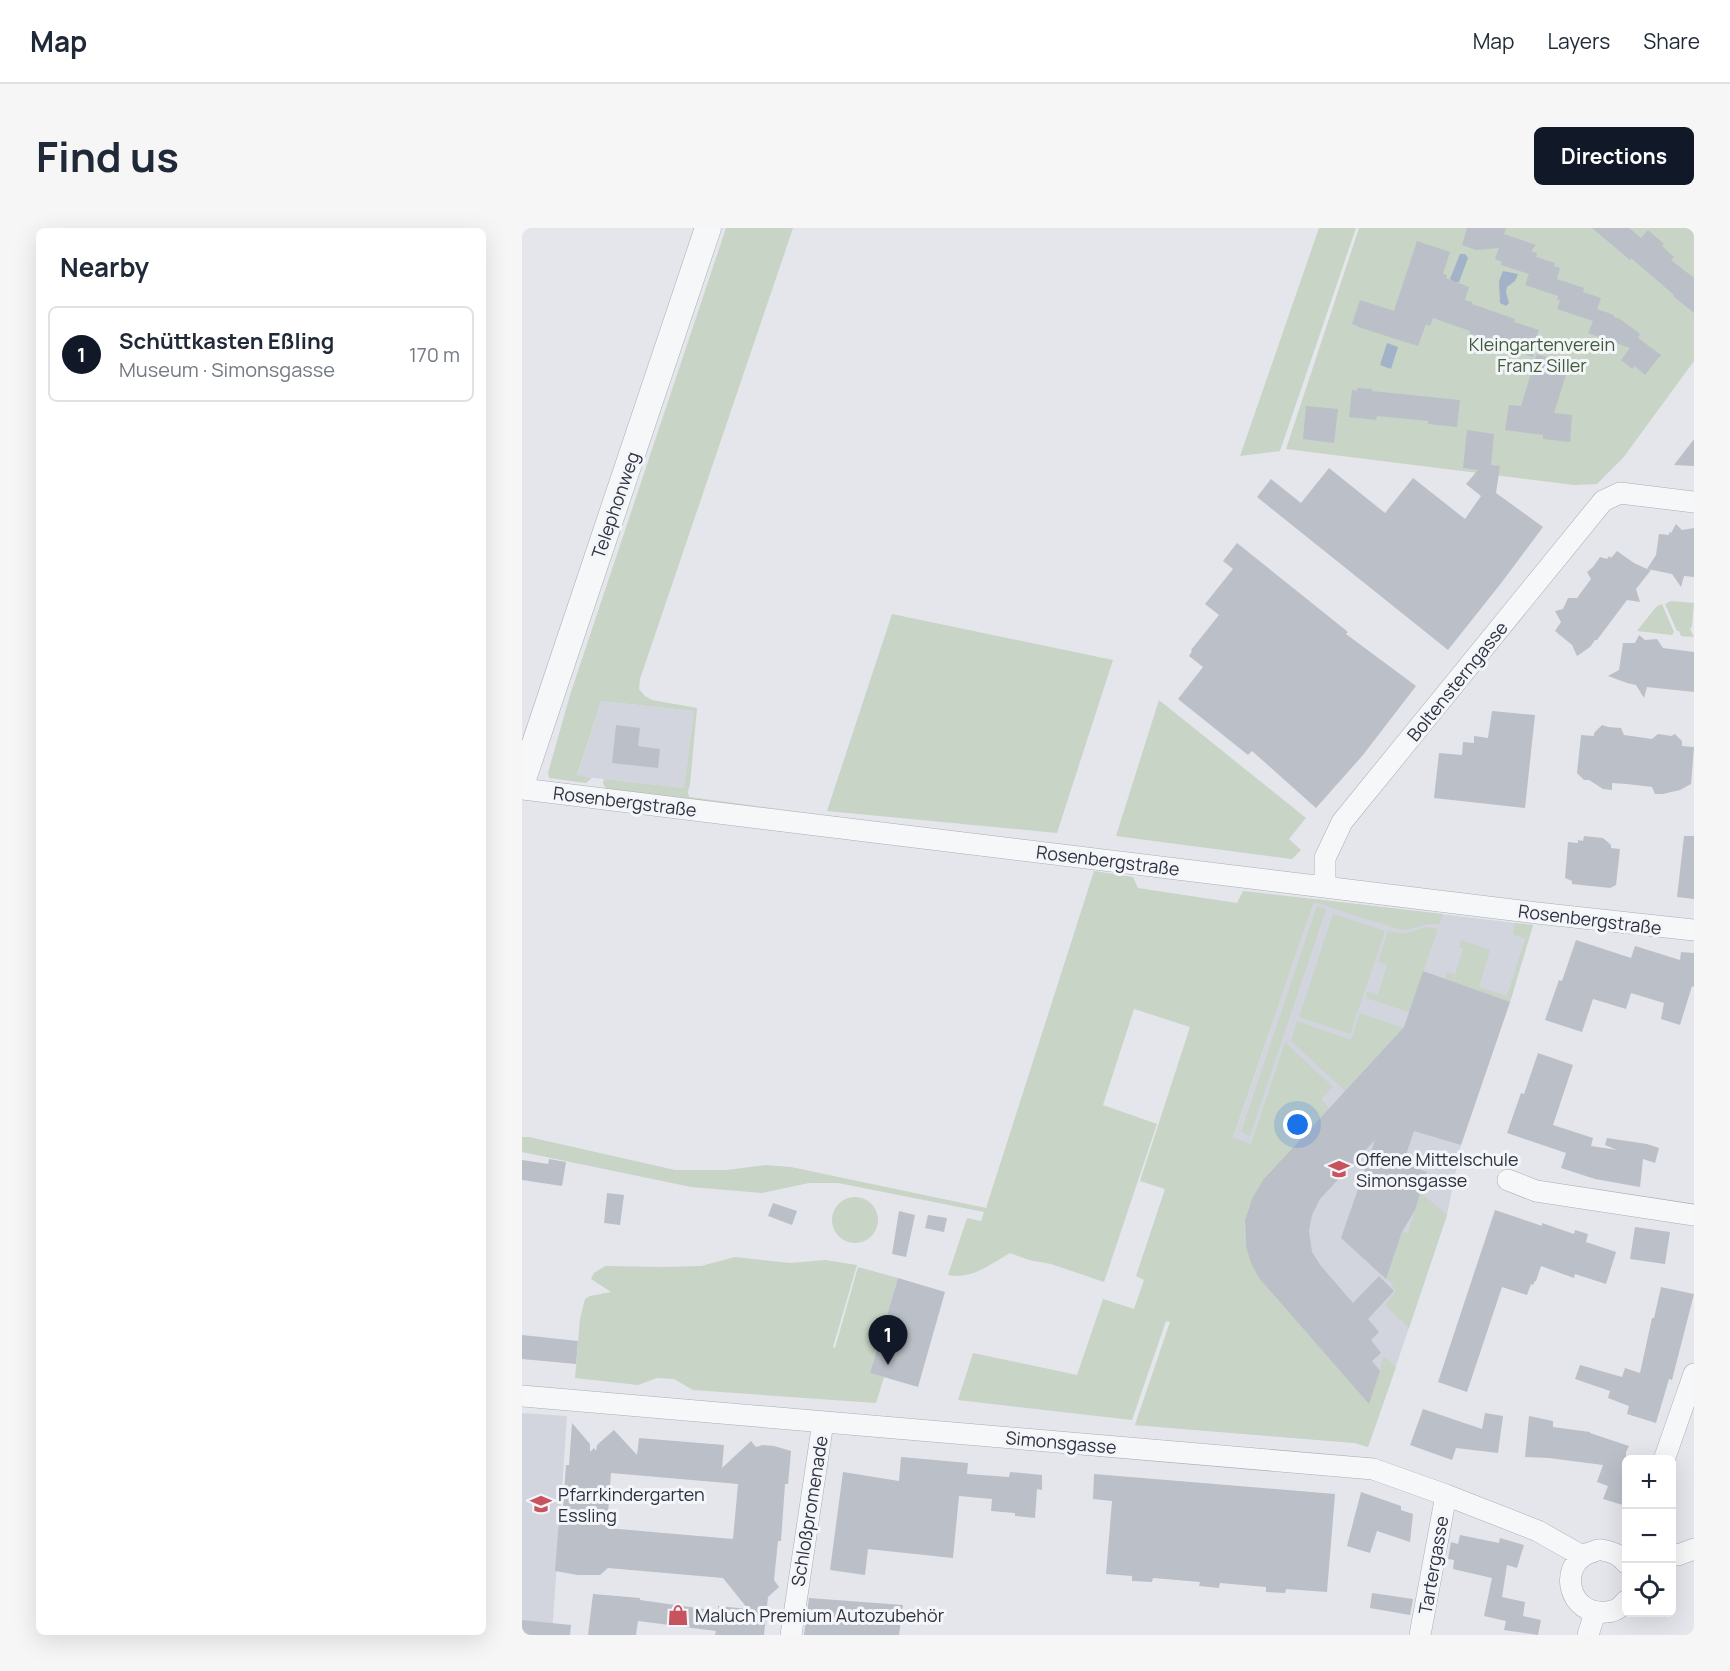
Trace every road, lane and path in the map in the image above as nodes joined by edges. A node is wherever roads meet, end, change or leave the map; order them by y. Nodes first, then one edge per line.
1 (708, 228) edge
2 (1694, 502) edge
3 (522, 782) edge
4 (522, 789) edge
5 (1325, 886) junction
6 (1694, 930) edge
7 (1508, 1180) dead end
8 (1694, 1215) edge
9 (1694, 1374) edge
10 (522, 1396) edge
11 (823, 1422) junction
12 (1667, 1455) edge
13 (1446, 1495) junction
14 (1582, 1556) junction
15 (1622, 1556) edge
16 (1622, 1605) edge
17 (1595, 1613) junction
18 (791, 1635) edge
19 (1420, 1635) edge
20 (1588, 1635) edge

1 - 3 street, Telephonweg
2 - 5 street, Boltensterngasse
4 - 5 street, Rosenbergstraße
5 - 6 street, Rosenbergstraße
7 - 8 street
9 - 12 street
10 - 11 street, Simonsgasse
11 - 13 street, Simonsgasse
11 - 18 street, Schloßpromenade
13 - 14 street, Simonsgasse
13 - 19 street, Tartergasse
14 - 15 street
14 - 17 street
16 - 17 street
17 - 20 street

